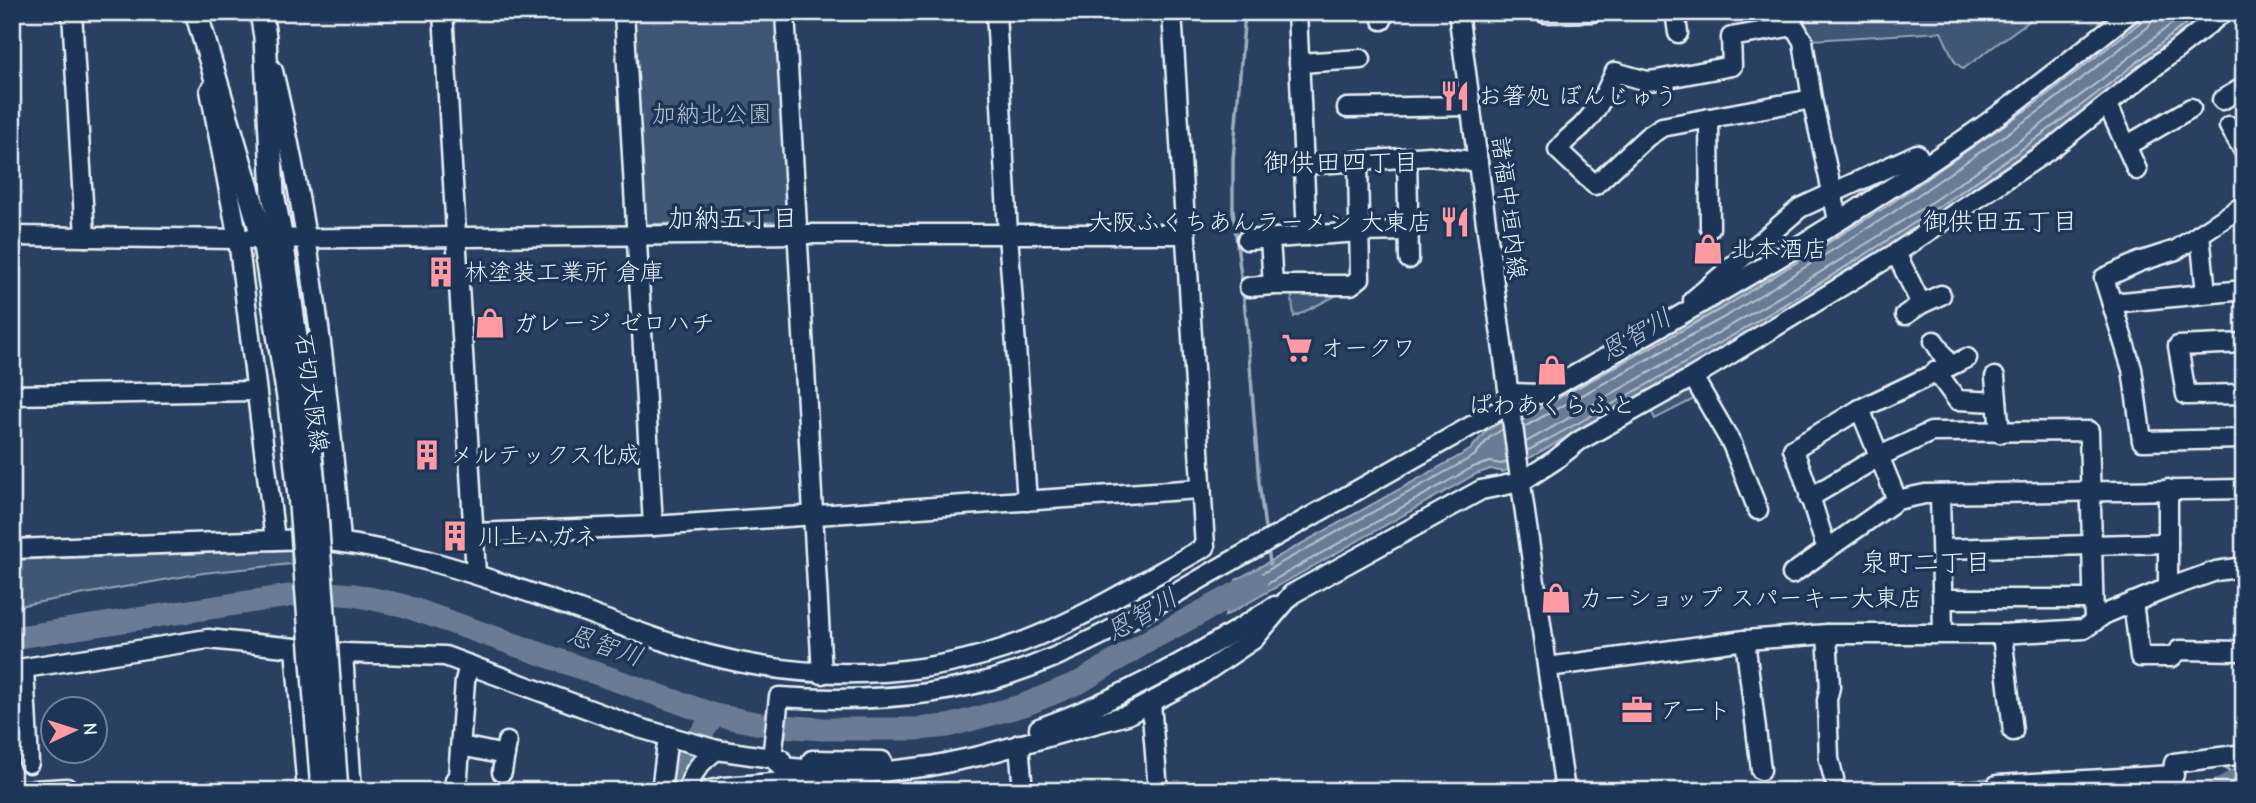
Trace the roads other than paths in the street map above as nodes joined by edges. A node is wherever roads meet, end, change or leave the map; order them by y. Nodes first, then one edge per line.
1 (72, 12) edge
2 (261, 12) edge
3 (443, 12) edge
4 (624, 12) edge
5 (785, 12) edge
6 (996, 12) edge
7 (1172, 12) edge
8 (1297, 12) edge
9 (1458, 12) edge
10 (1592, 12) edge
11 (1675, 12) edge
12 (2131, 12) edge
13 (2224, 12) edge
14 (1545, 17) edge
15 (1792, 19) edge
16 (197, 20) edge
17 (1678, 33) dead end
18 (265, 37) junction
19 (1362, 59) dead end
20 (1299, 63) junction
21 (2244, 87) edge
22 (1812, 99) junction
23 (2222, 100) dead end
24 (2108, 105) junction
25 (1471, 106) junction
26 (2191, 107) dead end
27 (1347, 108) dead end
28 (1709, 118) junction
29 (2229, 127) dead end
30 (2126, 146) junction
31 (2244, 151) edge
32 (1407, 158) junction
33 (1358, 161) junction
34 (1478, 162) junction
35 (1304, 165) junction
36 (1924, 166) junction
37 (2137, 170) dead end
38 (1832, 192) junction
39 (2244, 205) edge
40 (1838, 220) junction
41 (1710, 228) dead end
42 (1409, 231) junction
43 (1359, 232) junction
44 (799, 234) junction
45 (1008, 234) junction
46 (1185, 234) junction
47 (2200, 234) junction
48 (12, 236) edge
49 (637, 236) junction
50 (1307, 236) junction
51 (85, 237) junction
52 (457, 237) junction
53 (306, 238) junction
54 (238, 239) junction
55 (273, 239) junction
56 (1270, 239) junction
57 (1247, 240) dead end
58 (1896, 253) junction
59 (1409, 259) dead end
60 (1273, 285) junction
61 (1249, 286) dead end
62 (2244, 290) edge
63 (2206, 293) junction
64 (1941, 295) dead end
65 (2112, 303) junction
66 (1921, 304) junction
67 (1690, 310) junction
68 (1905, 315) dead end
69 (1934, 341) dead end
70 (2244, 343) edge
71 (1966, 358) dead end
72 (1943, 368) junction
73 (1693, 377) junction
74 (1995, 377) dead end
75 (256, 391) junction
76 (2244, 394) edge
77 (12, 395) edge
78 (1510, 402) junction
79 (1997, 402) junction
80 (1860, 409) junction
81 (2000, 433) junction
82 (2244, 439) edge
83 (1880, 456) junction
84 (1519, 473) junction
85 (1199, 489) junction
86 (2168, 489) junction
87 (2244, 489) edge
88 (2089, 491) junction
89 (1940, 494) junction
90 (1809, 498) junction
91 (1897, 500) junction
92 (1027, 501) junction
93 (308, 504) junction
94 (1758, 510) dead end
95 (815, 515) junction
96 (653, 526) junction
97 (474, 533) junction
98 (275, 540) junction
99 (341, 541) junction
100 (2168, 543) junction
101 (2090, 546) junction
102 (12, 549) edge
103 (1827, 549) junction
104 (1942, 549) junction
105 (2244, 567) edge
106 (476, 574) junction
107 (1792, 574) dead end
108 (2168, 588) junction
109 (1293, 594) junction
110 (1943, 599) junction
111 (2092, 599) junction
112 (2133, 602) junction
113 (2094, 622) junction
114 (1943, 633) junction
115 (1827, 634) junction
116 (2002, 634) junction
117 (1745, 640) junction
118 (295, 648) junction
119 (2244, 651) edge
120 (343, 653) junction
121 (469, 665) junction
122 (1548, 667) junction
123 (822, 674) junction
124 (18, 675) edge
125 (1151, 702) junction
126 (2014, 730) dead end
127 (668, 736) junction
128 (1019, 744) junction
129 (461, 746) junction
130 (717, 750) junction
131 (2244, 754) edge
132 (505, 757) dead end
133 (772, 758) junction
134 (29, 763) dead end
135 (1761, 770) dead end
136 (2173, 775) edge
137 (829, 778) junction
138 (1834, 779) dead end
139 (1997, 785) dead end
140 (67, 788) dead end
141 (17, 791) edge
142 (307, 791) edge
143 (322, 791) edge
144 (338, 791) edge
145 (352, 791) edge
146 (455, 791) edge
147 (661, 791) edge
148 (688, 791) edge
149 (706, 791) edge
150 (1023, 791) edge
151 (1158, 791) edge
152 (1565, 791) edge

1 - 51 street
2 - 18 main road, 石切大阪線
3 - 52 street
4 - 49 street
5 - 44 street
6 - 45 street
7 - 46 street
8 - 20 street
9 - 25 street, 諸福中垣内線
10 - 14 street
11 - 17 street
12 - 36 street
13 - 24 street
15 - 22 street
15 - 28 street
16 - 54 street
16 - 55 main road, 石切大阪線
18 - 53 street
18 - 55 main road, 石切大阪線
19 - 20 street
20 - 35 street
21 - 23 street
22 - 28 street
22 - 38 street
24 - 30 street
24 - 58 street
25 - 27 street
25 - 34 street, 諸福中垣内線
26 - 30 street
28 - 41 street
29 - 31 street
30 - 37 street
32 - 33 street
32 - 34 street
32 - 42 street
33 - 35 street
33 - 43 street
34 - 78 street, 諸福中垣内線
35 - 50 street
36 - 38 street
36 - 40 street
38 - 40 street
38 - 67 street
39 - 47 street
40 - 67 street
42 - 43 street
42 - 59 street
43 - 50 street
43 - 60 street
44 - 45 street
44 - 49 street
44 - 95 street
45 - 46 street
45 - 92 street
46 - 85 street
47 - 63 street
47 - 65 street
48 - 51 street
49 - 52 street
49 - 96 street
50 - 56 street
51 - 54 street
52 - 53 street
52 - 97 street
53 - 55 street
53 - 99 street
54 - 55 street
54 - 75 street
55 - 93 main road, 石切大阪線
56 - 57 street
56 - 60 street
58 - 66 street
58 - 73 street
60 - 61 street
62 - 63 street
63 - 65 street
64 - 66 street
65 - 82 street
66 - 68 street
67 - 78 street
69 - 72 street
70 - 76 street
71 - 72 street
72 - 79 street
72 - 80 street
73 - 84 street
73 - 94 street
74 - 79 street
75 - 77 street
75 - 98 street
78 - 84 street, 諸福中垣内線
78 - 133 street
79 - 81 street
80 - 83 street
80 - 90 street
81 - 83 street
81 - 88 street
83 - 90 street
83 - 91 street
84 - 109 street
84 - 122 street
85 - 92 street
85 - 123 street
86 - 87 street
86 - 88 street
86 - 100 street
88 - 89 street
88 - 101 street
89 - 91 street
89 - 104 street
90 - 103 street
91 - 103 street
92 - 95 street
93 - 143 main road, 石切大阪線, bridge
93 - 144 main road, 石切大阪線, bridge
95 - 96 street
95 - 123 street
96 - 97 street
97 - 106 street
98 - 99 street
98 - 102 street
99 - 106 street
100 - 101 street
100 - 108 street
101 - 104 street
101 - 111 street
103 - 107 street
104 - 110 street
105 - 108 street
106 - 123 street
108 - 112 street
109 - 125 street
109 - 133 street
110 - 111 street
110 - 114 street
111 - 113 street
112 - 113 street
112 - 119 street
113 - 116 street
114 - 115 street
114 - 116 street
115 - 117 street
115 - 138 street
116 - 126 street
117 - 122 street
117 - 135 street
118 - 120 street
118 - 124 street
118 - 142 street
120 - 121 street
120 - 145 street
121 - 127 street
121 - 129 street
122 - 152 street
124 - 134 street
125 - 128 street
125 - 151 street
127 - 130 street
127 - 147 street
128 - 137 street
128 - 150 street
129 - 132 street
129 - 146 street
130 - 133 street
130 - 148 street
131 - 136 street
133 - 137 street
136 - 139 street
137 - 149 street
140 - 141 street

